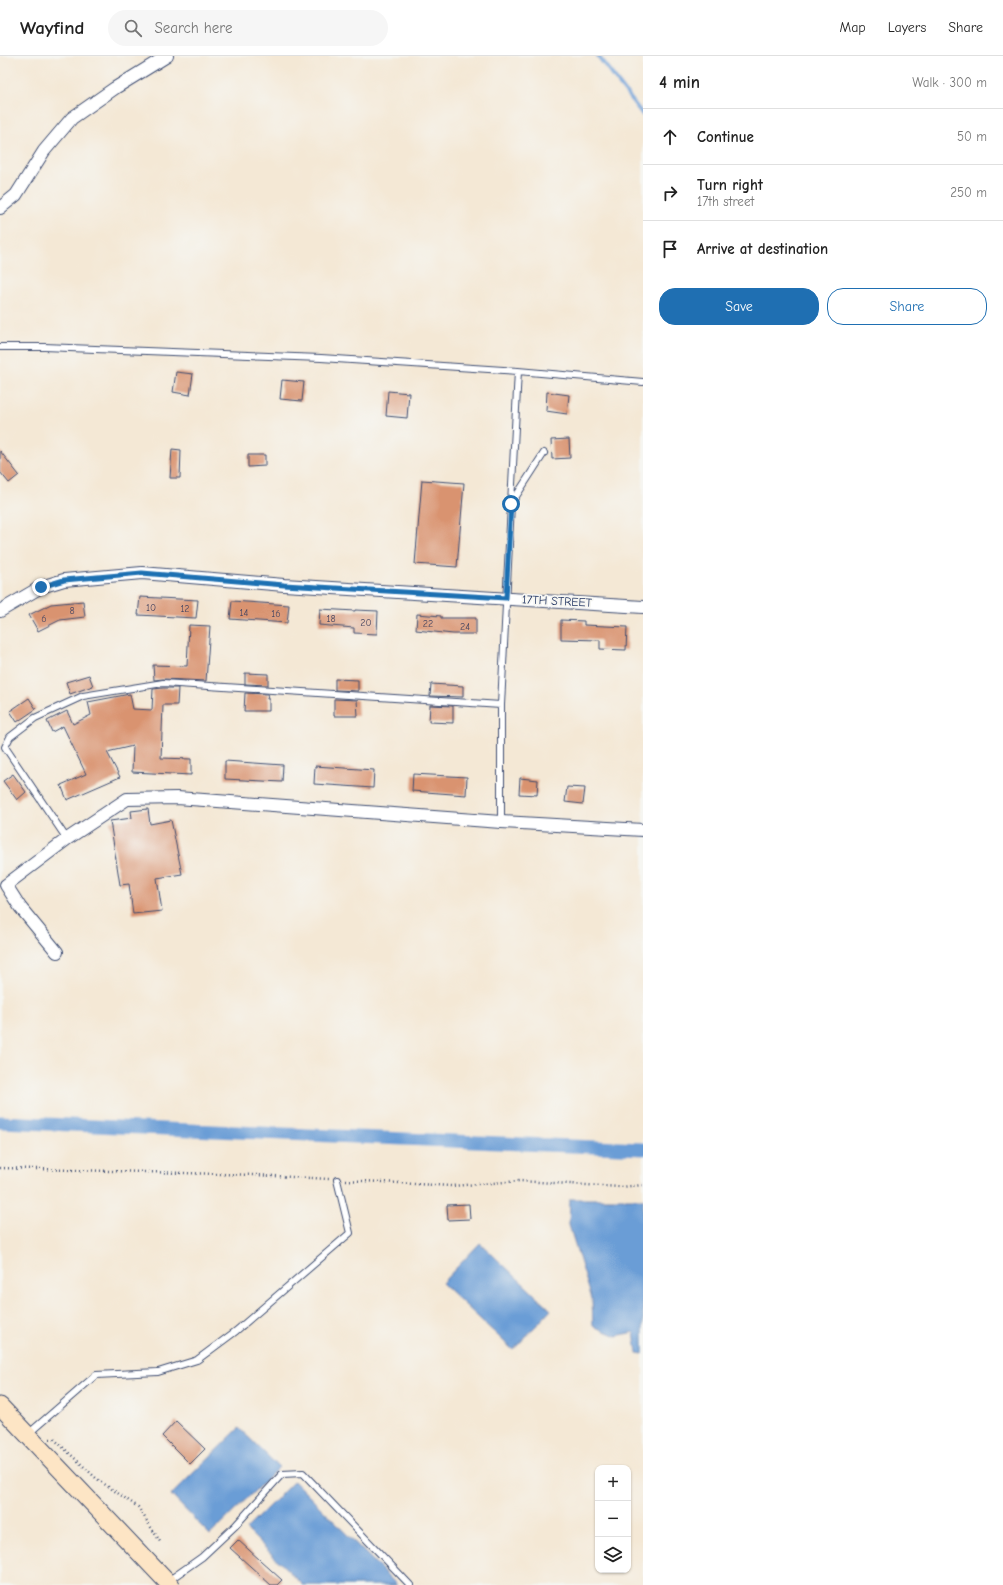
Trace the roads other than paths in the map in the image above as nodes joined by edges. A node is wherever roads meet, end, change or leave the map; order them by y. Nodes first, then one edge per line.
1 (167, 56) edge
2 (0, 208) edge
3 (0, 347) edge
4 (518, 371) junction
5 (643, 382) edge
6 (544, 453) dead end
7 (511, 504) junction
8 (506, 598) junction
9 (643, 607) edge
10 (0, 611) edge
11 (501, 705) junction
12 (501, 822) junction
13 (643, 830) edge
14 (67, 839) junction
15 (3, 884) edge
16 (57, 952) dead end
17 (337, 1180) road end
18 (0, 1406) edge
19 (31, 1439) junction
20 (169, 1584) edge
21 (410, 1585) edge

1 - 2 street
3 - 4 lane
4 - 5 lane
4 - 7 lane
6 - 7 lane
7 - 8 lane
8 - 9 street, 17TH STREET
8 - 10 street, 17TH STREET
8 - 11 lane
11 - 12 lane
11 - 14 lane
12 - 13 street
12 - 14 street
14 - 15 street
15 - 16 street
17 - 19 lane
18 - 19 main road
19 - 20 main road
20 - 21 lane

